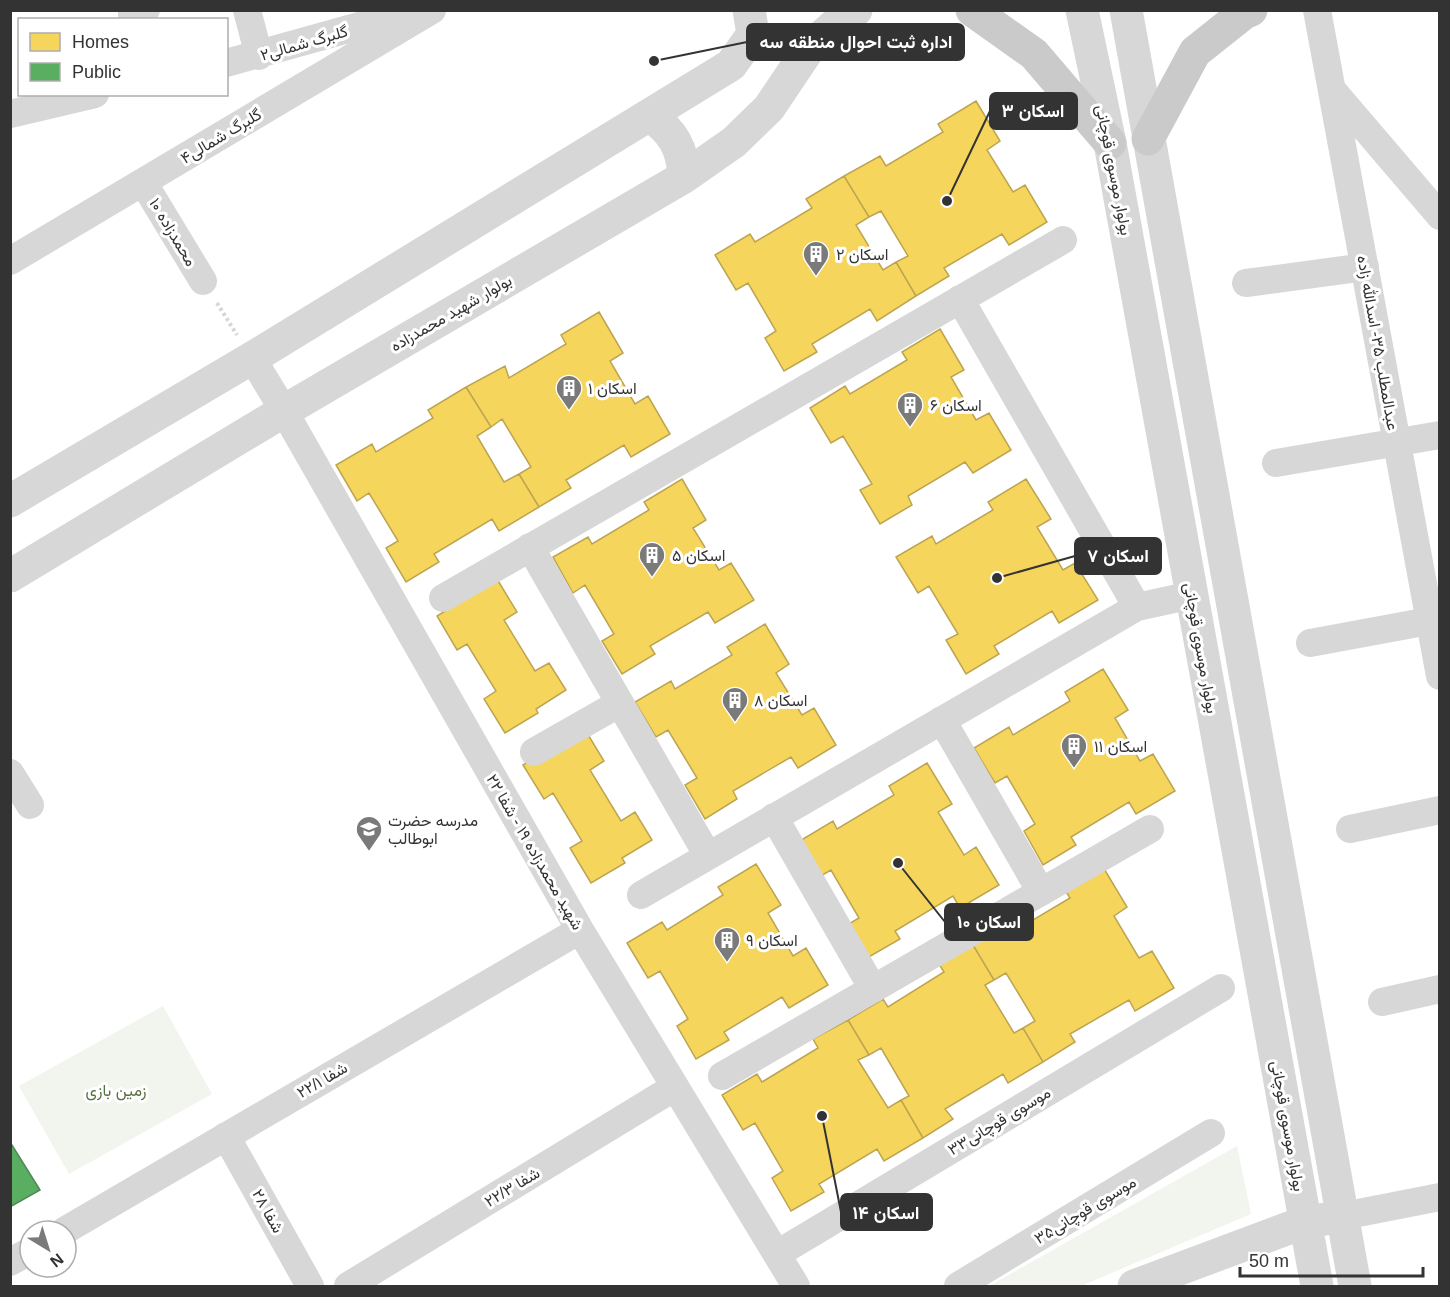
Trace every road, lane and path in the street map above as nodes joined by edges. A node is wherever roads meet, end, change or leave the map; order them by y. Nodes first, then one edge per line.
1 (247, 10) edge
2 (416, 10) edge
3 (432, 10) edge
4 (749, 10) edge
5 (856, 10) edge
6 (972, 10) edge
7 (1082, 10) edge
8 (1126, 10) edge
9 (1251, 10) edge
10 (1317, 10) edge
11 (259, 56) junction
12 (228, 63) edge
13 (1332, 90) junction
14 (86, 96) edge
15 (10, 114) edge
16 (649, 116) junction
17 (1148, 139) junction
18 (1110, 143) junction
19 (684, 177) junction
20 (143, 182) junction
21 (1440, 216) edge
22 (1063, 240) dead end
23 (10, 261) edge
24 (1365, 267) junction
25 (203, 281) joint
26 (1246, 283) dead end
27 (960, 299) junction
28 (1184, 334) junction
29 (1145, 338) junction
30 (252, 358) junction
31 (284, 411) junction
32 (1440, 435) edge
33 (1397, 443) junction
34 (1276, 463) dead end
35 (10, 501) edge
36 (530, 548) junction
37 (10, 576) edge
38 (1192, 595) junction
39 (443, 598) dead end
40 (1137, 607) junction
41 (1434, 620) edge
42 (1310, 643) dead end
43 (1440, 676) edge
44 (620, 703) junction
45 (942, 720) junction
46 (534, 752) dead end
47 (10, 773) edge
48 (30, 805) dead end
49 (1440, 810) edge
50 (774, 818) junction
51 (1150, 829) dead end
52 (1350, 829) dead end
53 (708, 856) junction
54 (1041, 892) junction
55 (642, 895) dead end
56 (580, 930) junction
57 (1221, 988) dead end
58 (873, 989) junction
59 (1440, 989) edge
60 (1382, 1002) dead end
61 (722, 1076) dead end
62 (675, 1087) junction
63 (1211, 1133) dead end
64 (226, 1136) junction
65 (1440, 1197) edge
66 (1343, 1216) junction
67 (1305, 1222) junction
68 (78, 1223) edge
69 (777, 1254) junction
70 (310, 1287) edge
71 (348, 1287) edge
72 (796, 1287) edge
73 (958, 1287) edge
74 (1134, 1287) edge
75 (1317, 1287) edge
76 (1355, 1287) edge

1 - 11 street
2 - 11 street, گلبرگ شمالی۲
3 - 20 street, گلبرگ شمالی۴
4 - 16 street
5 - 19 street, بولوار شهید محمدزاده
6 - 18 main road
7 - 18 street, بولوار موسوی قوچانی
8 - 17 street
9 - 17 main road
10 - 13 street, عبدالمطلب ۳۵- اسدالله زاده
11 - 12 street, گلبرگ شمالی۲
13 - 21 street
13 - 24 street, عبدالمطلب ۳۵- اسدالله زاده
14 - 15 street
16 - 19 street
16 - 30 street
17 - 28 street
18 - 29 street, بولوار موسوی قوچانی
19 - 31 street, بولوار شهید محمدزاده
20 - 23 street, گلبرگ شمالی۴
20 - 25 street, محمدزاده ۱۰
22 - 27 street
24 - 26 street
24 - 33 street, عبدالمطلب ۳۵- اسدالله زاده
25 - 30 path
27 - 36 street
27 - 40 street
28 - 29 street
28 - 66 street
29 - 38 street, بولوار موسوی قوچانی
30 - 31 street, شهید محمدزاده ۱۹ - شفا ۲۲
30 - 35 street
31 - 37 street, بولوار شهید محمدزاده
31 - 56 street, شهید محمدزاده ۱۹ - شفا ۲۲
32 - 33 street
33 - 34 street
33 - 41 street, عبدالمطلب ۳۵- اسدالله زاده
36 - 39 street
36 - 44 street
38 - 40 street
38 - 67 street, بولوار موسوی قوچانی
40 - 45 street
41 - 42 street
41 - 43 street, عبدالمطلب ۳۵- اسدالله زاده
44 - 46 street
44 - 53 street
45 - 50 street
45 - 54 street
47 - 48 street
49 - 52 street
50 - 53 street
50 - 58 street
51 - 54 street
53 - 55 street
54 - 58 street
56 - 62 street, شهید محمدزاده ۱۹ - شفا ۲۲
56 - 64 street, ۲۲/۱ شفا
57 - 69 street, موسوی قوچانی۳۳
58 - 61 street
59 - 60 street
62 - 69 street, شهید محمدزاده ۱۹ - شفا ۲۲
62 - 71 street, شفا ۲۲/۳
63 - 73 street, موسوی قوچانی۳۵
64 - 68 street, ۲۲/۱ شفا
64 - 70 street, شفا ۲۸
65 - 66 street
66 - 67 street
66 - 76 street
67 - 74 street
67 - 75 street, بولوار موسوی قوچانی
69 - 72 street, شهید محمدزاده ۱۹ - شفا ۲۲

